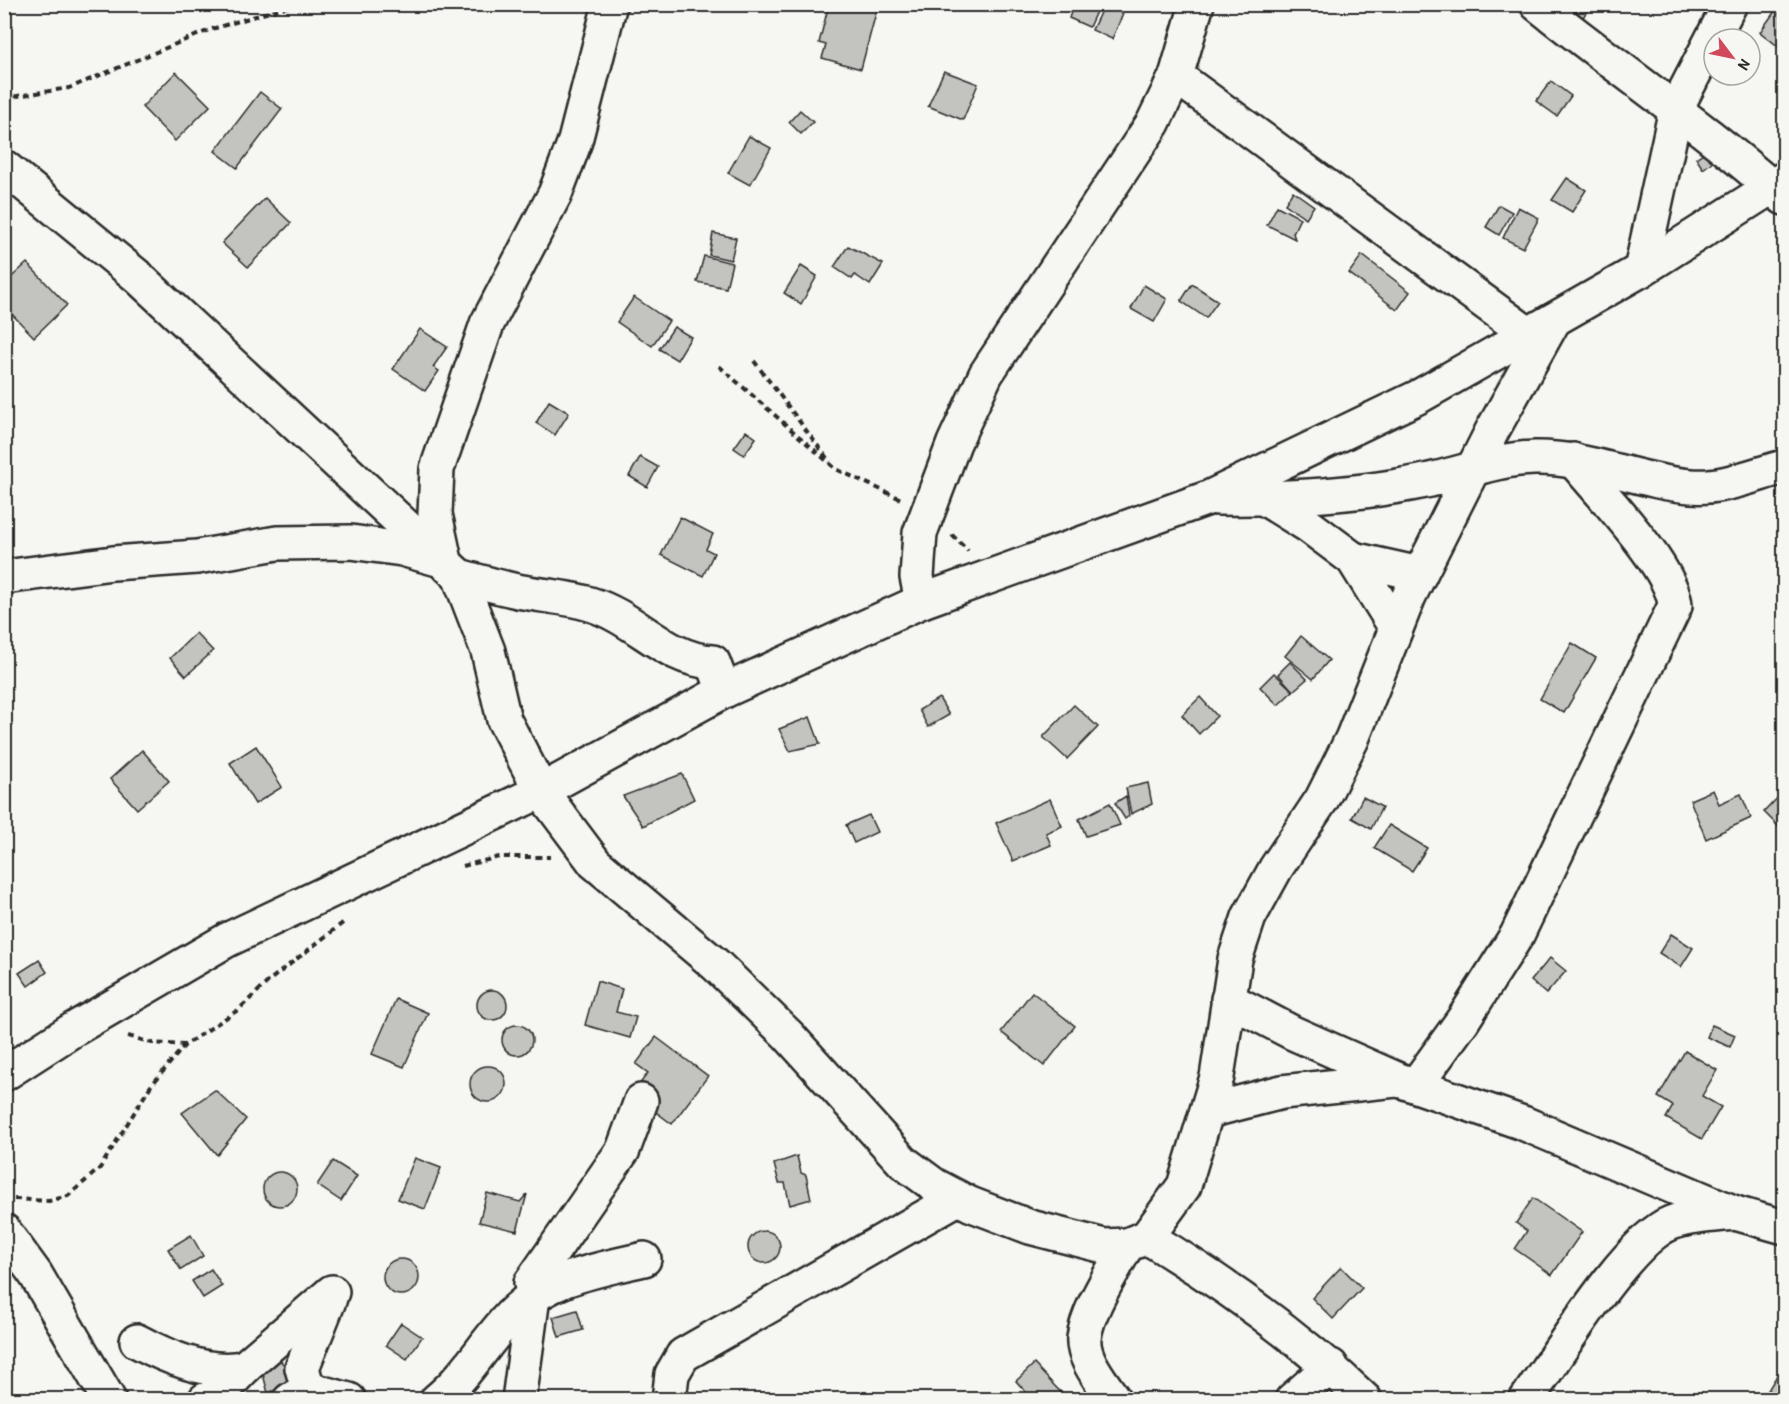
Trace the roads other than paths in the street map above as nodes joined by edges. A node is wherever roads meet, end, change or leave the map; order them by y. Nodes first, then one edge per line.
1 (610, 4) edge
2 (1197, 4) edge
3 (1537, 4) edge
4 (1730, 4) edge
5 (1176, 76) junction
6 (1676, 109) junction
7 (4, 167) edge
8 (1780, 187) edge
9 (1641, 270) junction
10 (1541, 327) junction
11 (1573, 460) junction
12 (1785, 467) edge
13 (1473, 469) junction
14 (1208, 498) junction
15 (1266, 500) junction
16 (1353, 559) junction
17 (452, 568) junction
18 (1420, 574) junction
19 (4, 578) edge
20 (922, 601) junction
21 (1396, 628) junction
22 (724, 691) junction
23 (541, 791) junction
24 (1228, 999) junction
25 (4, 1074) edge
26 (1407, 1082) junction
27 (641, 1101) dead end
28 (1208, 1111) junction
29 (958, 1198) junction
30 (1735, 1213) junction
31 (1783, 1228) edge
32 (4, 1231) edge
33 (1137, 1241) junction
34 (644, 1258) dead end
35 (533, 1297) junction
36 (137, 1341) dead end
37 (1331, 1366) junction
38 (245, 1367) junction
39 (299, 1394) edge
40 (110, 1400) edge
41 (205, 1400) edge
42 (348, 1400) edge
43 (437, 1400) edge
44 (519, 1400) edge
45 (669, 1400) edge
46 (1114, 1400) edge
47 (1292, 1400) edge
48 (1365, 1400) edge
49 (1526, 1400) edge

1 - 17 street
2 - 5 street
3 - 6 street
4 - 6 street
5 - 10 street
5 - 20 street
6 - 8 street
6 - 9 street
7 - 17 street
8 - 9 street
9 - 10 street
10 - 13 street
10 - 14 street
11 - 12 street
11 - 13 street
11 - 26 street
13 - 15 street
13 - 18 street
14 - 15 street
14 - 20 street
15 - 16 street
16 - 18 street
16 - 21 street
17 - 19 street
17 - 22 street
17 - 23 street
18 - 21 street
20 - 22 street
21 - 24 street
22 - 23 street
23 - 25 street
23 - 29 street
24 - 26 street
24 - 28 street
26 - 28 street
26 - 30 street
27 - 35 street
28 - 33 street
29 - 33 street
29 - 45 street
30 - 31 street
30 - 49 street
32 - 40 street
33 - 37 street
33 - 46 street
34 - 35 street
35 - 43 street
35 - 44 street
36 - 38 street
37 - 47 street
37 - 48 street
38 - 39 street
38 - 41 street
39 - 42 street

